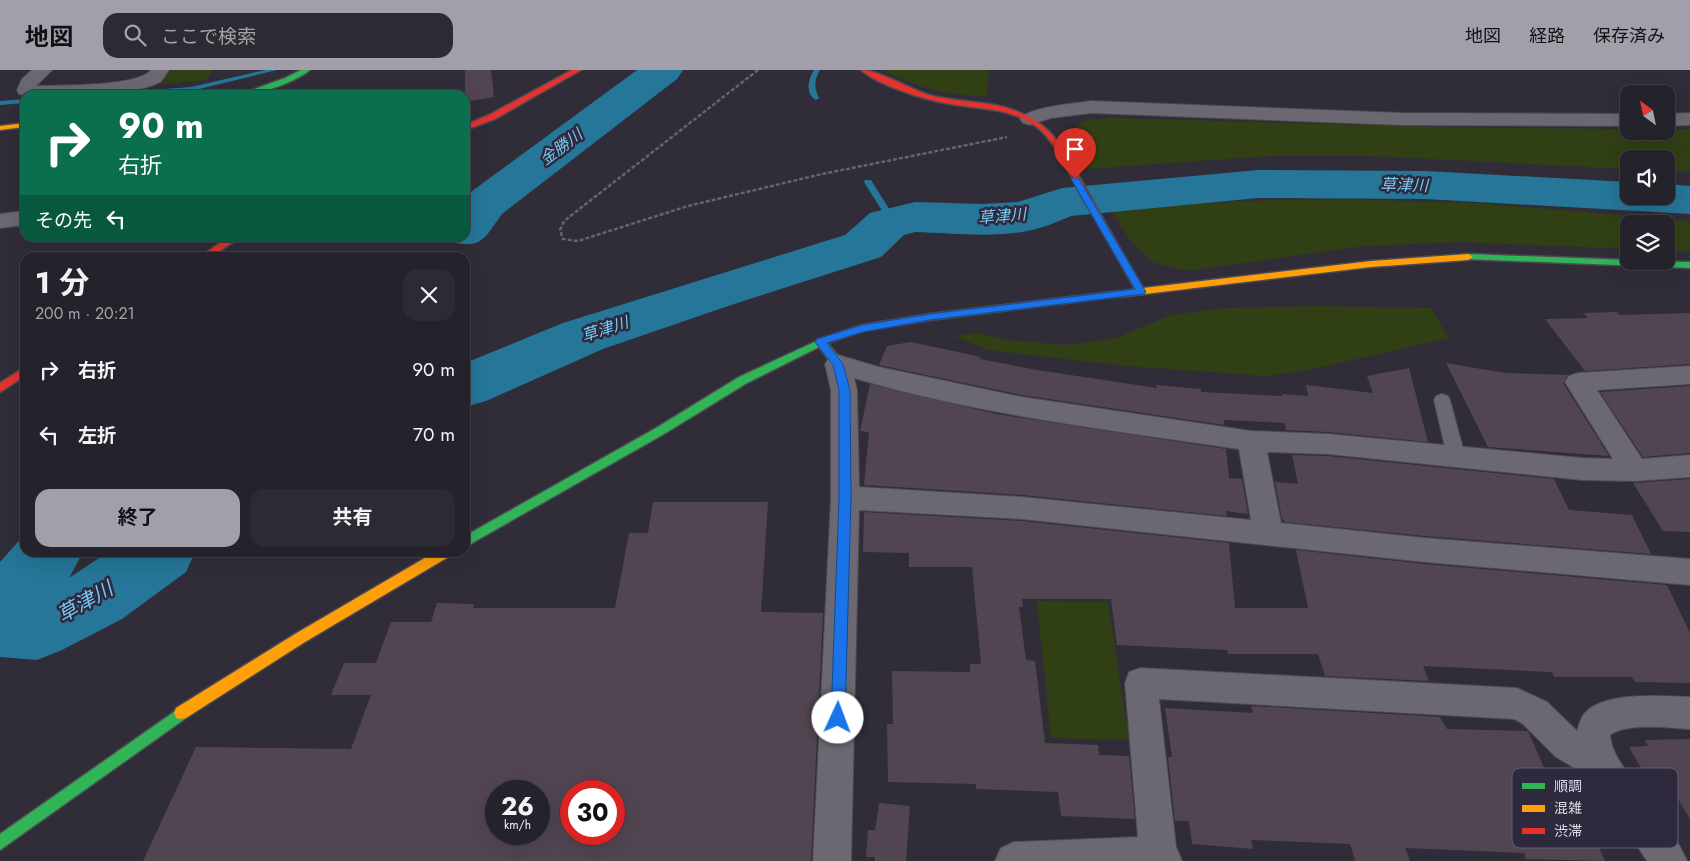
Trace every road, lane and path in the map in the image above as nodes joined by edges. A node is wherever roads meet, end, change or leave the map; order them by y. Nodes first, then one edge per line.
1 (43, 70) edge
2 (160, 70) edge
3 (306, 70) edge
4 (577, 70) edge
5 (758, 70) edge
6 (865, 70) edge
7 (26, 90) edge
8 (72, 90) edge
9 (257, 90) edge
10 (1690, 119) edge
11 (1620, 120) edge
12 (1675, 120) edge
13 (1036, 123) junction
14 (20, 126) edge
15 (470, 126) edge
16 (0, 128) edge
17 (20, 219) edge
18 (0, 221) edge
19 (228, 242) edge
20 (212, 252) edge
21 (1690, 265) edge
22 (1141, 292) junction
23 (829, 353) junction
24 (20, 374) edge
25 (1690, 375) edge
26 (0, 388) edge
27 (1442, 400) dead end
28 (1252, 441) junction
29 (1456, 456) junction
30 (1690, 466) edge
31 (1635, 470) junction
32 (845, 498) junction
33 (1268, 533) junction
34 (470, 539) edge
35 (438, 557) edge
36 (1690, 572) edge
37 (1690, 713) edge
38 (1602, 765) junction
39 (1604, 768) edge
40 (0, 843) edge
41 (1660, 848) edge
42 (1160, 858) edge
43 (832, 861) edge
44 (1014, 861) edge
45 (1668, 861) edge

1 - 7 street
2 - 8 street
3 - 9 street
4 - 15 street
5 - 13 path
6 - 13 street
10 - 12 street
11 - 13 street
13 - 22 street
14 - 16 street
17 - 18 street
19 - 20 street
21 - 22 street
22 - 23 street
23 - 28 street
23 - 32 street
23 - 34 street
24 - 26 street
25 - 31 street
27 - 29 lane
28 - 29 street
28 - 33 street
29 - 31 street
30 - 31 street
32 - 33 street
32 - 43 street
33 - 36 street
35 - 40 street
37 - 38 street
38 - 39 street
38 - 42 street
41 - 45 street
42 - 44 street

